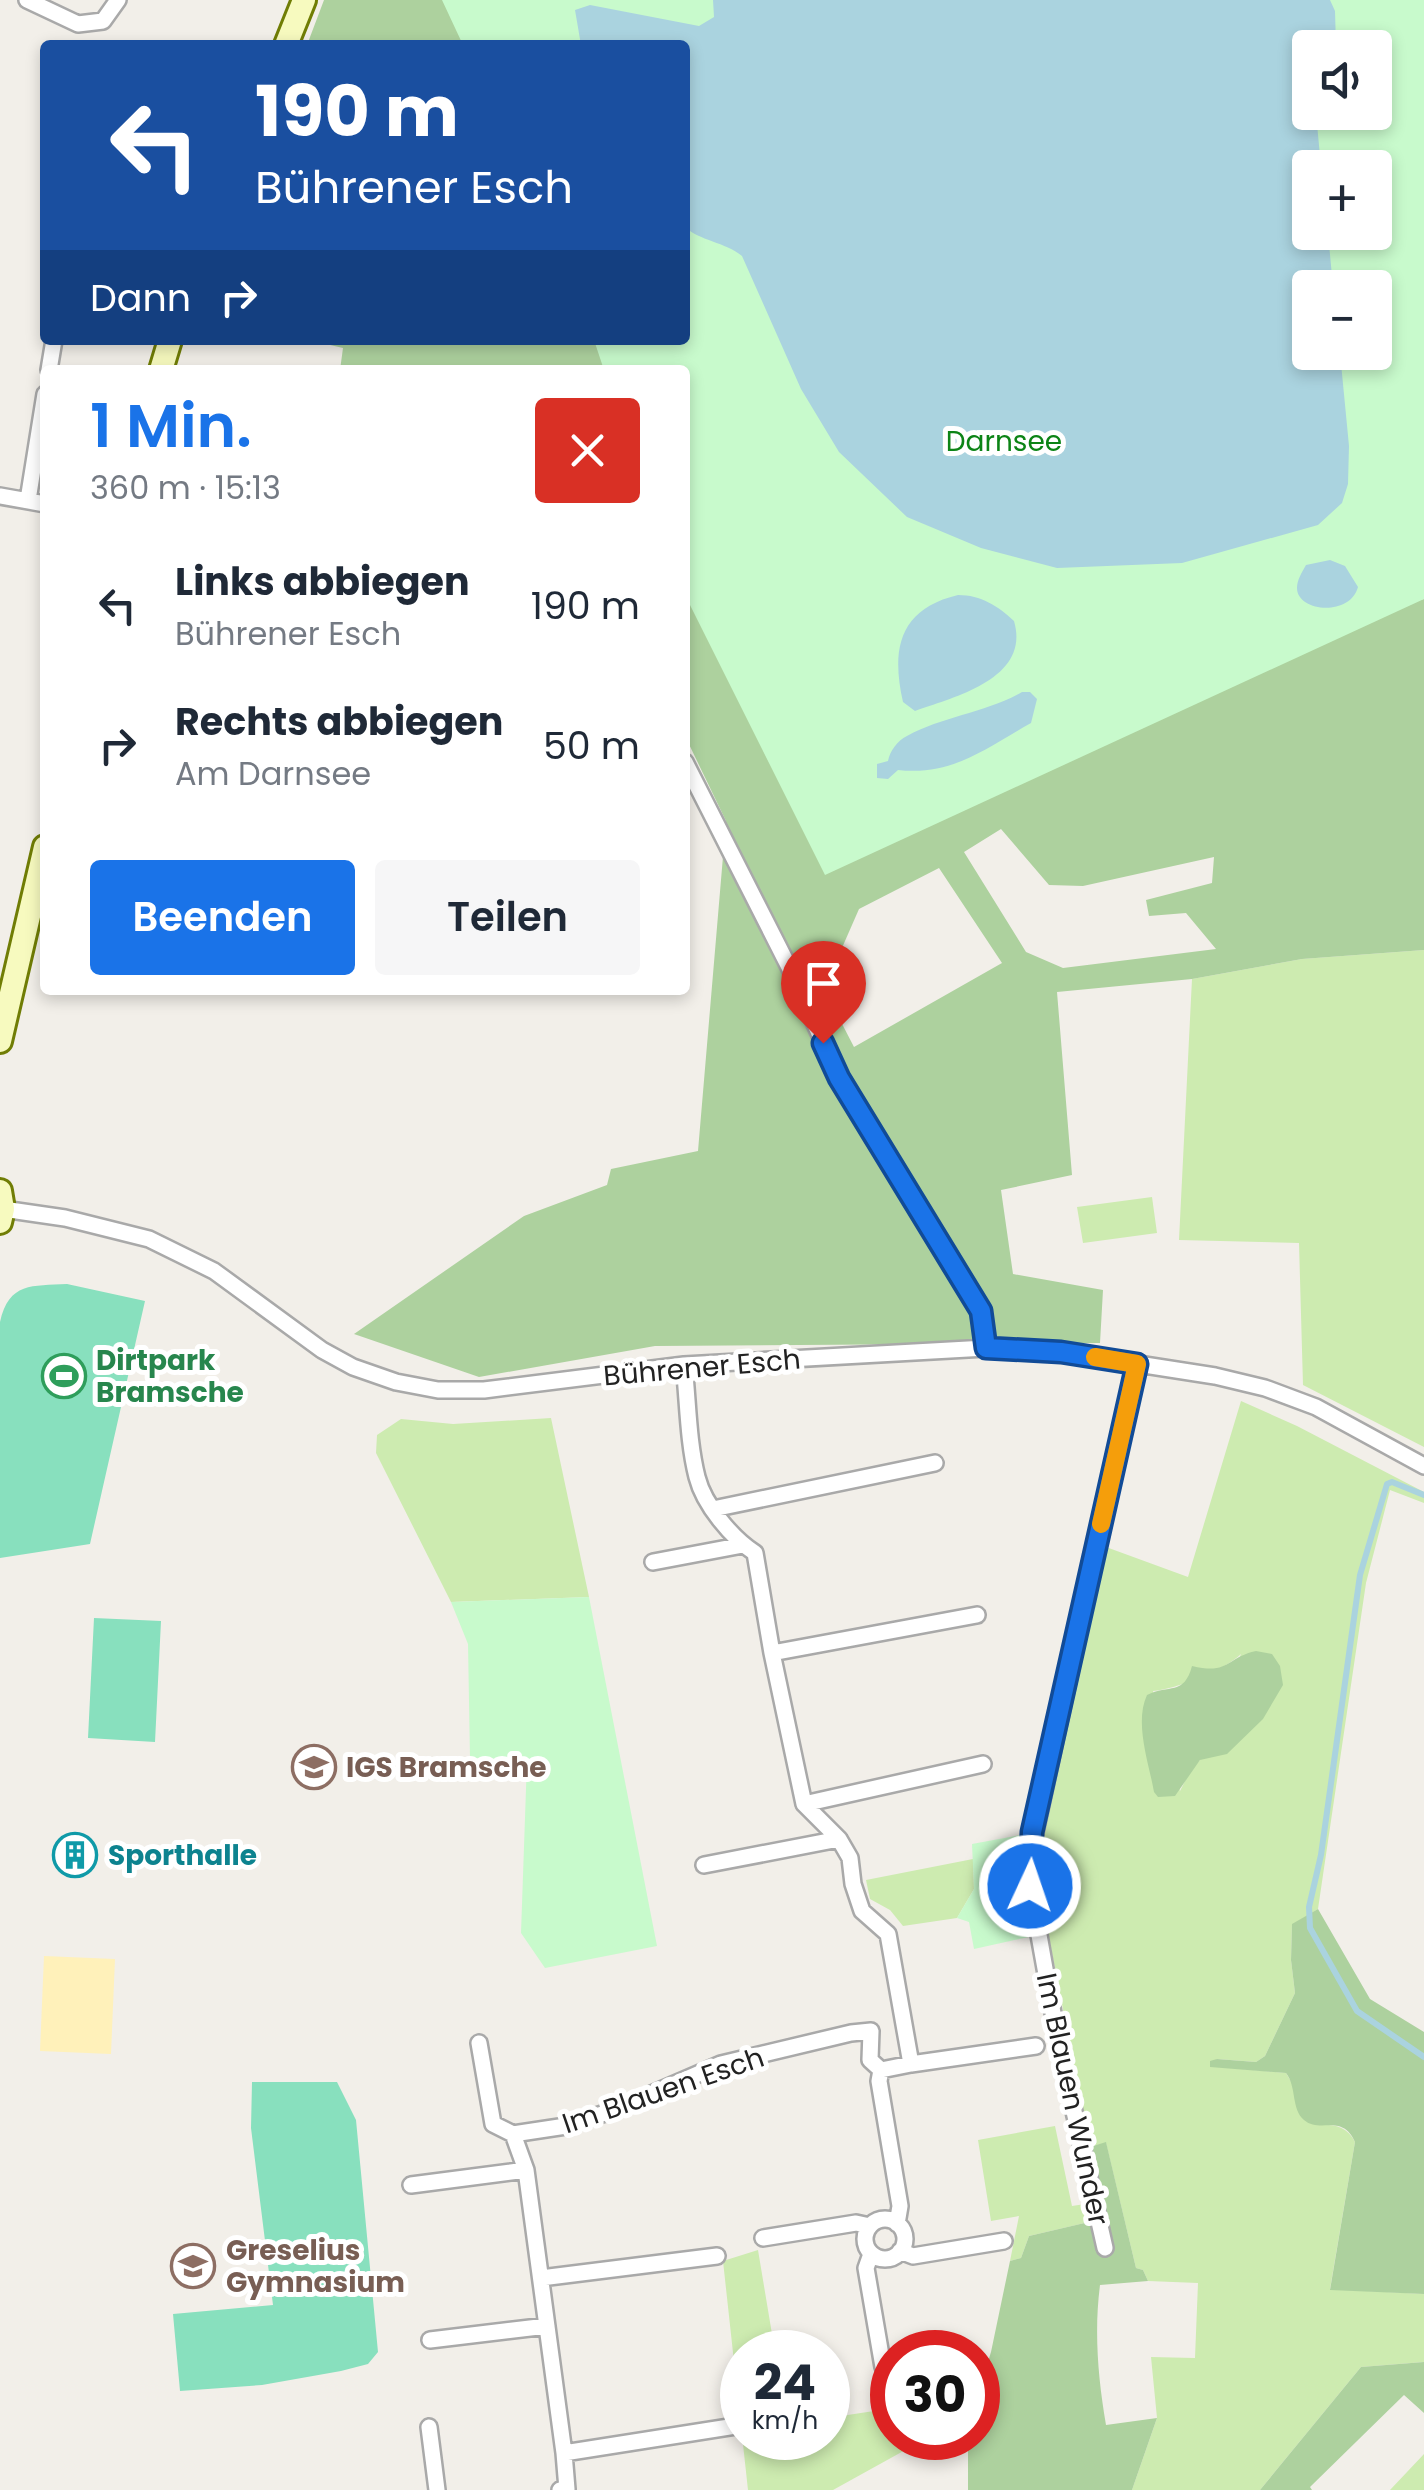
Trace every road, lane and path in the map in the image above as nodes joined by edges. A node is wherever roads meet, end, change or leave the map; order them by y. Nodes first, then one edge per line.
1 (27, 0) edge
2 (118, 0) edge
3 (304, 0) edge
4 (288, 40) edge
5 (40, 425) edge
6 (0, 496) edge
7 (28, 500) junction
8 (40, 503) edge
9 (690, 772) edge
10 (40, 869) edge
11 (0, 1041) edge
12 (1, 1208) edge
13 (986, 1348) junction
14 (1137, 1364) junction
15 (684, 1365) junction
16 (936, 1463) dead end
17 (1424, 1466) edge
18 (713, 1508) junction
19 (743, 1545) junction
20 (653, 1562) dead end
21 (977, 1615) dead end
22 (772, 1653) junction
23 (983, 1764) dead end
24 (804, 1804) junction
25 (839, 1839) junction
26 (704, 1865) dead end
27 (901, 2020) junction
28 (871, 2031) junction
29 (479, 2043) dead end
30 (1036, 2046) dead end
31 (910, 2064) junction
32 (880, 2070) junction
33 (512, 2134) junction
34 (526, 2170) junction
35 (411, 2185) dead end
36 (896, 2224) junction
37 (870, 2226) junction
38 (763, 2238) dead end
39 (1004, 2242) dead end
40 (1104, 2248) dead end
41 (900, 2252) junction
42 (871, 2254) junction
43 (717, 2256) dead end
44 (541, 2278) junction
45 (547, 2326) junction
46 (877, 2330) edge
47 (430, 2340) dead end
48 (429, 2427) dead end
49 (720, 2428) edge
50 (564, 2453) junction
51 (436, 2490) edge
52 (560, 2490) edge

1 - 2 street
3 - 4 street
5 - 7 street
6 - 7 street
7 - 8 street
9 - 13 street
10 - 11 street
12 - 15 street, Bührener Esch
13 - 14 street, Bührener Esch
13 - 15 street, Bührener Esch
14 - 17 street, Bührener Esch
14 - 40 street, Im Blauen Wunder
15 - 18 street
16 - 18 street
18 - 19 street
19 - 20 street
19 - 22 street
21 - 22 street
22 - 24 street
23 - 24 street
24 - 25 street
25 - 26 street
25 - 27 street
27 - 28 street, Im Blauen Esch
27 - 31 street
28 - 32 street
28 - 33 street, Im Blauen Esch
29 - 33 street
30 - 31 street
31 - 32 street
32 - 36 street
33 - 34 street
34 - 35 street
34 - 44 street
36 - 37 street
36 - 41 street
37 - 38 street
37 - 42 street
39 - 41 street
41 - 42 street
42 - 46 street
43 - 44 street
44 - 45 street
45 - 47 street
45 - 50 street
48 - 51 street
49 - 50 street
50 - 52 street

